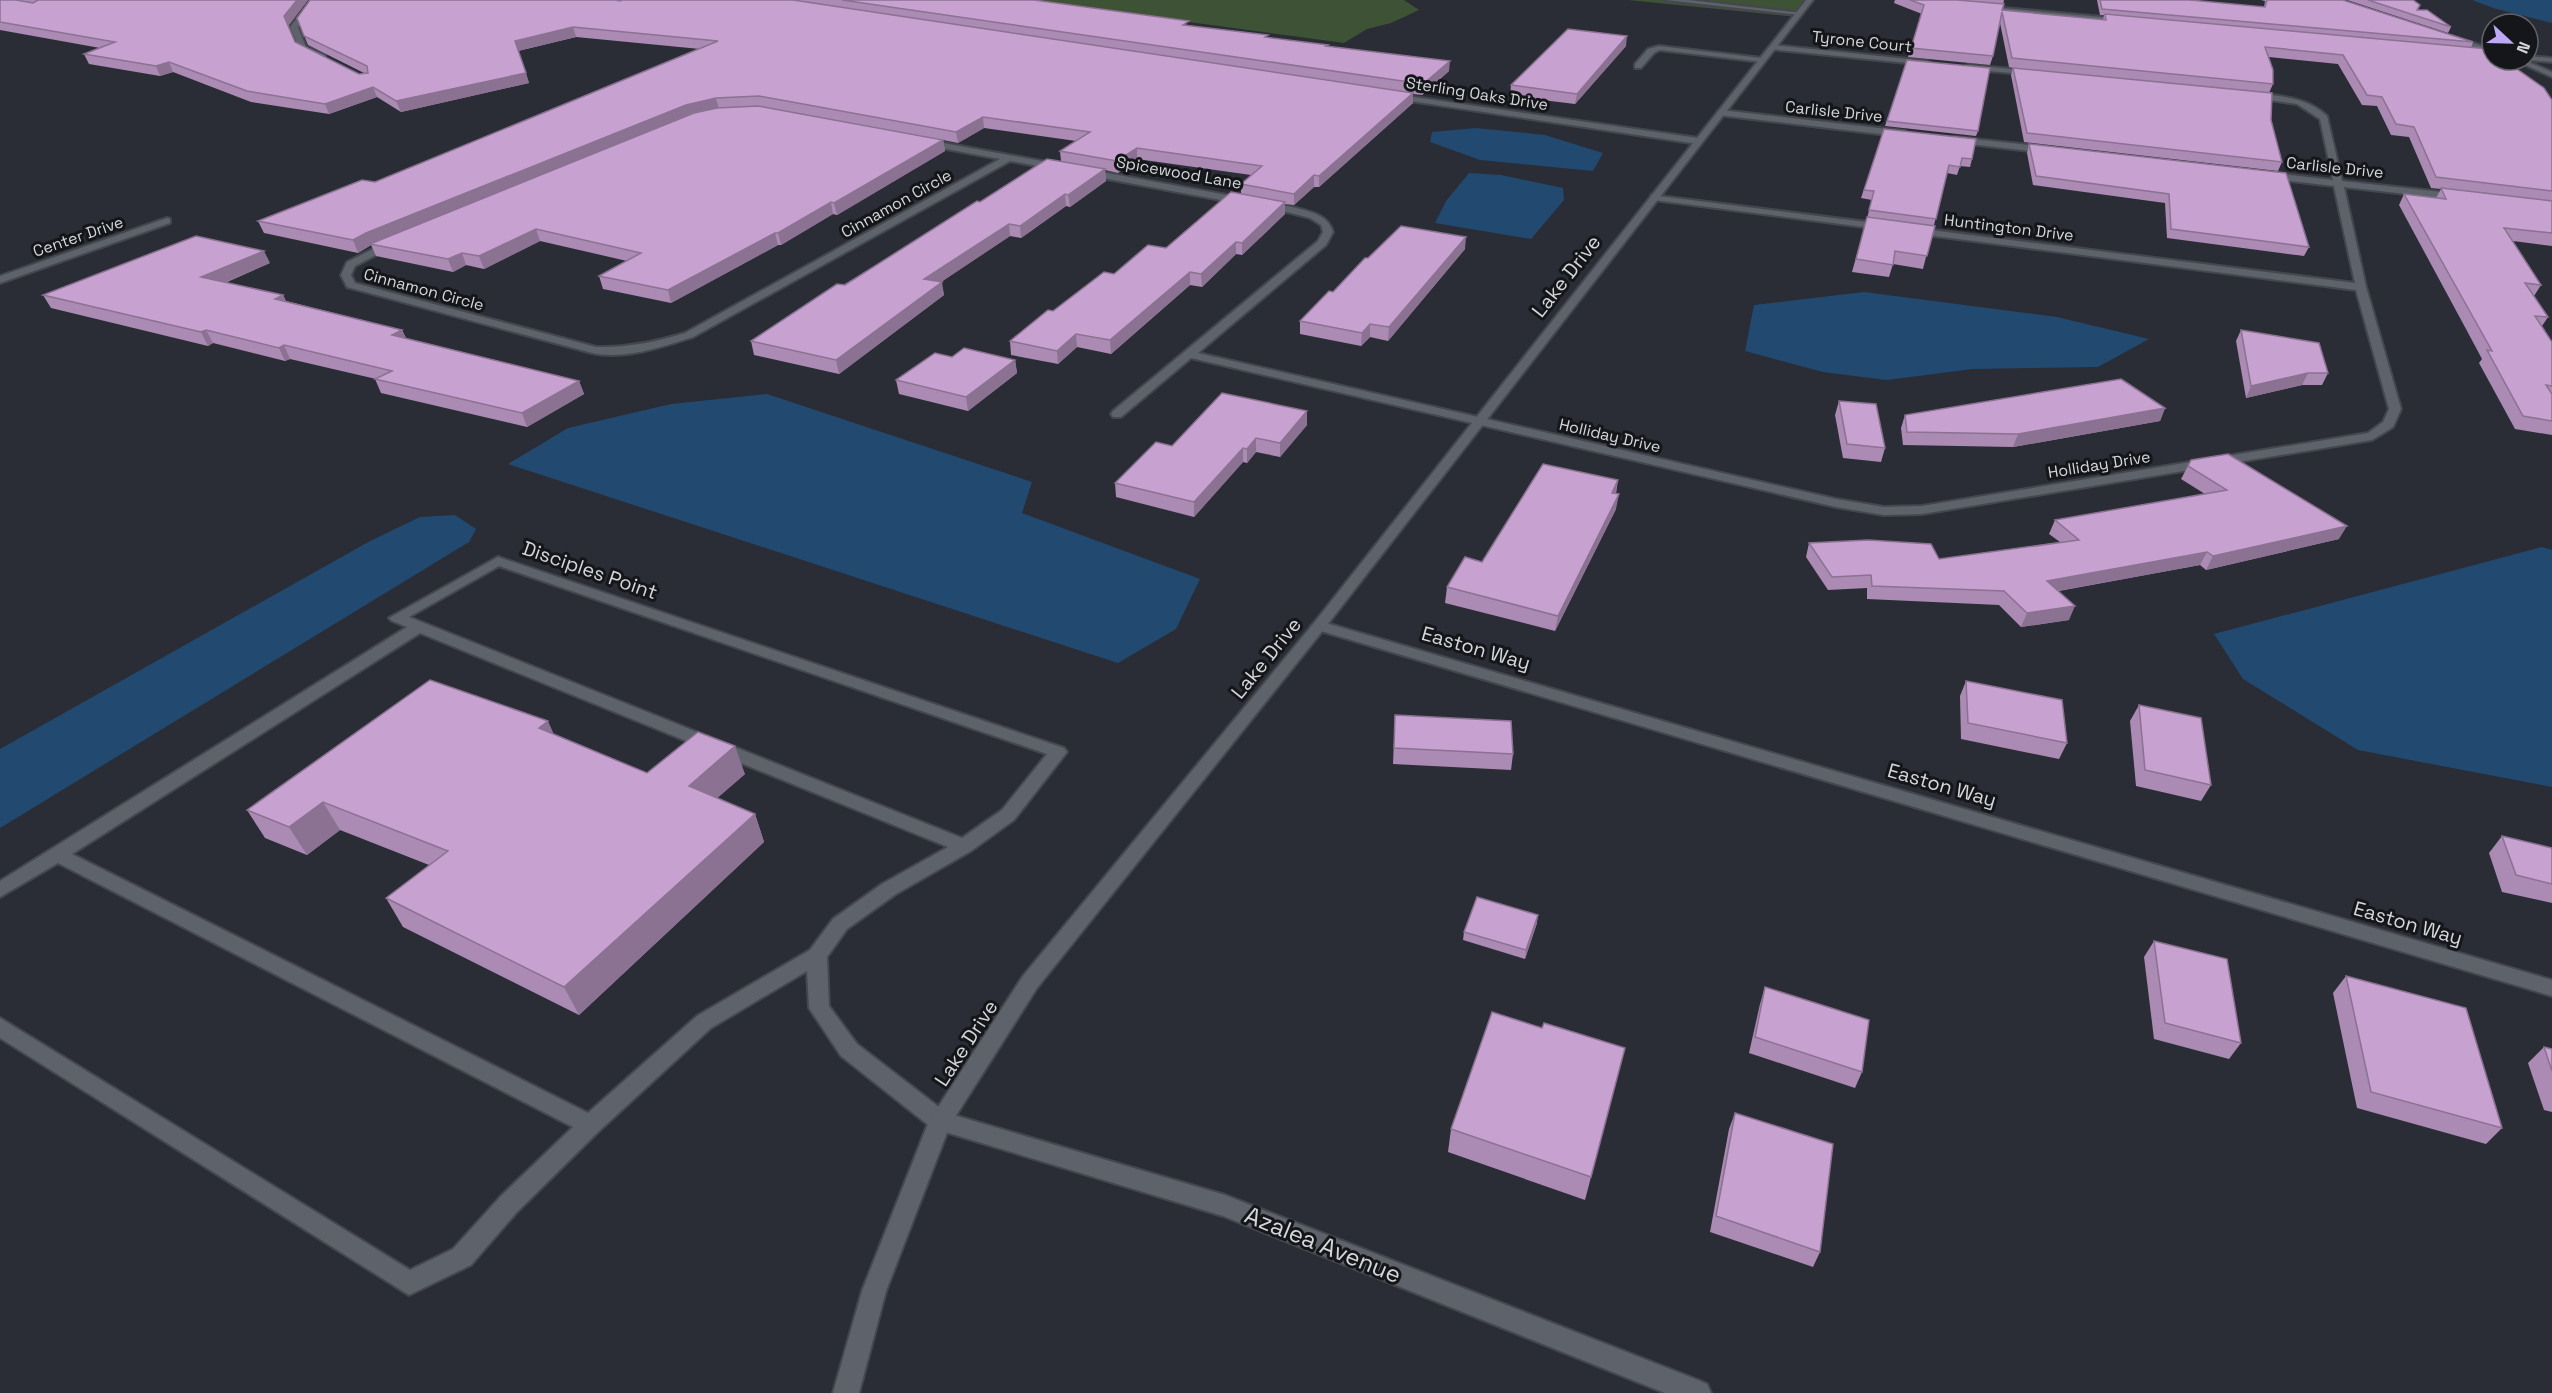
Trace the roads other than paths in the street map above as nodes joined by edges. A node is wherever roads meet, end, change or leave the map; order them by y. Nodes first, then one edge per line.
1 (314, 0) edge
2 (1668, 0) edge
3 (1805, 7) edge
4 (1972, 7) edge
5 (2136, 22) edge
6 (2447, 36) edge
7 (2480, 48) edge
8 (1767, 53) junction
9 (2468, 53) edge
10 (2480, 53) edge
11 (325, 59) edge
12 (1937, 64) edge
13 (1638, 66) dead end
14 (1961, 66) edge
15 (2043, 74) edge
16 (1379, 93) edge
17 (2244, 94) edge
18 (1721, 113) junction
19 (1911, 135) edge
20 (1947, 139) edge
21 (915, 141) edge
22 (1698, 141) junction
23 (2054, 151) edge
24 (1009, 158) junction
25 (2256, 174) edge
26 (2340, 183) junction
27 (1654, 197) junction
28 (2468, 198) edge
29 (167, 221) dead end
30 (409, 236) edge
31 (0, 280) edge
32 (2361, 287) junction
33 (1188, 354) junction
34 (1117, 414) dead end
35 (1480, 422) junction
36 (1319, 626) junction
37 (418, 627) junction
38 (964, 846) junction
39 (57, 854) junction
40 (0, 890) edge
41 (817, 956) junction
42 (2552, 988) edge
43 (0, 1027) edge
44 (940, 1121) junction
45 (590, 1125) junction
46 (846, 1393) edge
47 (1698, 1393) edge

1 - 11 street
2 - 3 street
3 - 8 street, Lake Drive
4 - 5 street
6 - 7 street
8 - 12 street, Tyrone Court
8 - 13 street, Tyrone Court
8 - 18 street, Lake Drive
9 - 10 street
14 - 15 street
16 - 22 street, Sterling Oaks Drive
17 - 26 street, Holliday Drive
18 - 19 street, Carlisle Drive
18 - 22 street, Lake Drive
20 - 23 street
21 - 24 street, Cinnamon Circle
22 - 27 street, Lake Drive
24 - 30 street, Cinnamon Circle
24 - 33 street, Spicewood Lane
25 - 26 street, Carlisle Drive
26 - 28 street, Carlisle Drive
26 - 32 street, Holliday Drive
27 - 32 street, Huntington Drive
27 - 35 street, Lake Drive
29 - 31 street, Center Drive
32 - 35 street, Holliday Drive
33 - 34 street, Spicewood Lane
33 - 35 street
35 - 36 street, Lake Drive
36 - 42 street, Easton Way
36 - 44 street, Lake Drive
37 - 38 street, Disciples Point
37 - 38 street, Disciples Point
37 - 39 street
38 - 41 street, Disciples Point
39 - 40 street
39 - 45 street
41 - 44 street
41 - 45 street
43 - 45 street
44 - 46 street, Lake Drive
44 - 47 street, Azalea Avenue

